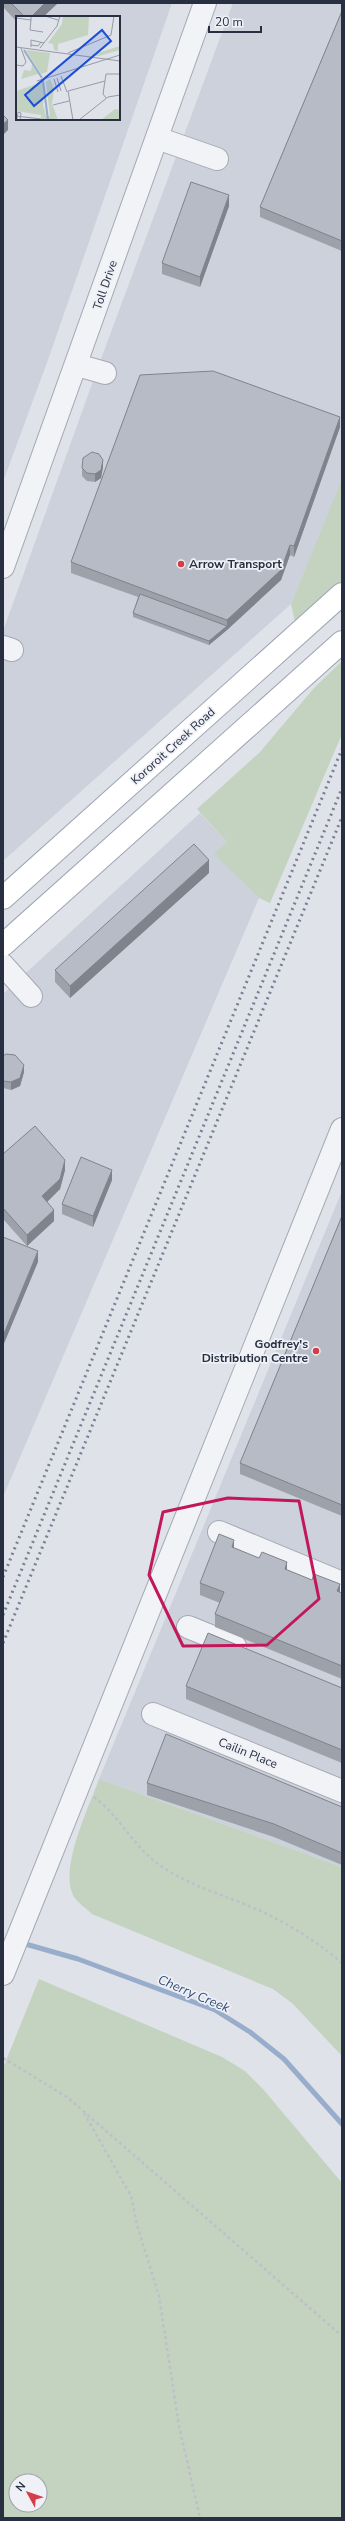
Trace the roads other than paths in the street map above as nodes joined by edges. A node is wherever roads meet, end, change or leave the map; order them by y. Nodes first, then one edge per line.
1 (205, 3) edge
2 (157, 138) junction
3 (218, 159) dead end
4 (77, 365) junction
5 (105, 373) dead end
6 (3, 567) edge
7 (342, 594) edge
8 (342, 642) edge
9 (3, 898) edge
10 (3, 945) edge
11 (3, 965) edge
12 (31, 996) dead end
13 (342, 1129) edge
14 (219, 1532) dead end
15 (342, 1583) edge
16 (188, 1627) dead end
17 (254, 1654) edge
18 (153, 1714) dead end
19 (342, 1792) edge
20 (3, 1974) edge

1 - 2 street, Toll Drive
2 - 3 street
2 - 4 street, Toll Drive
4 - 5 street
4 - 6 street, Toll Drive
7 - 9 main road, Kororoit Creek Road
8 - 10 main road
11 - 12 street
13 - 20 street
14 - 15 street
16 - 17 street
18 - 19 street, Cailin Place

